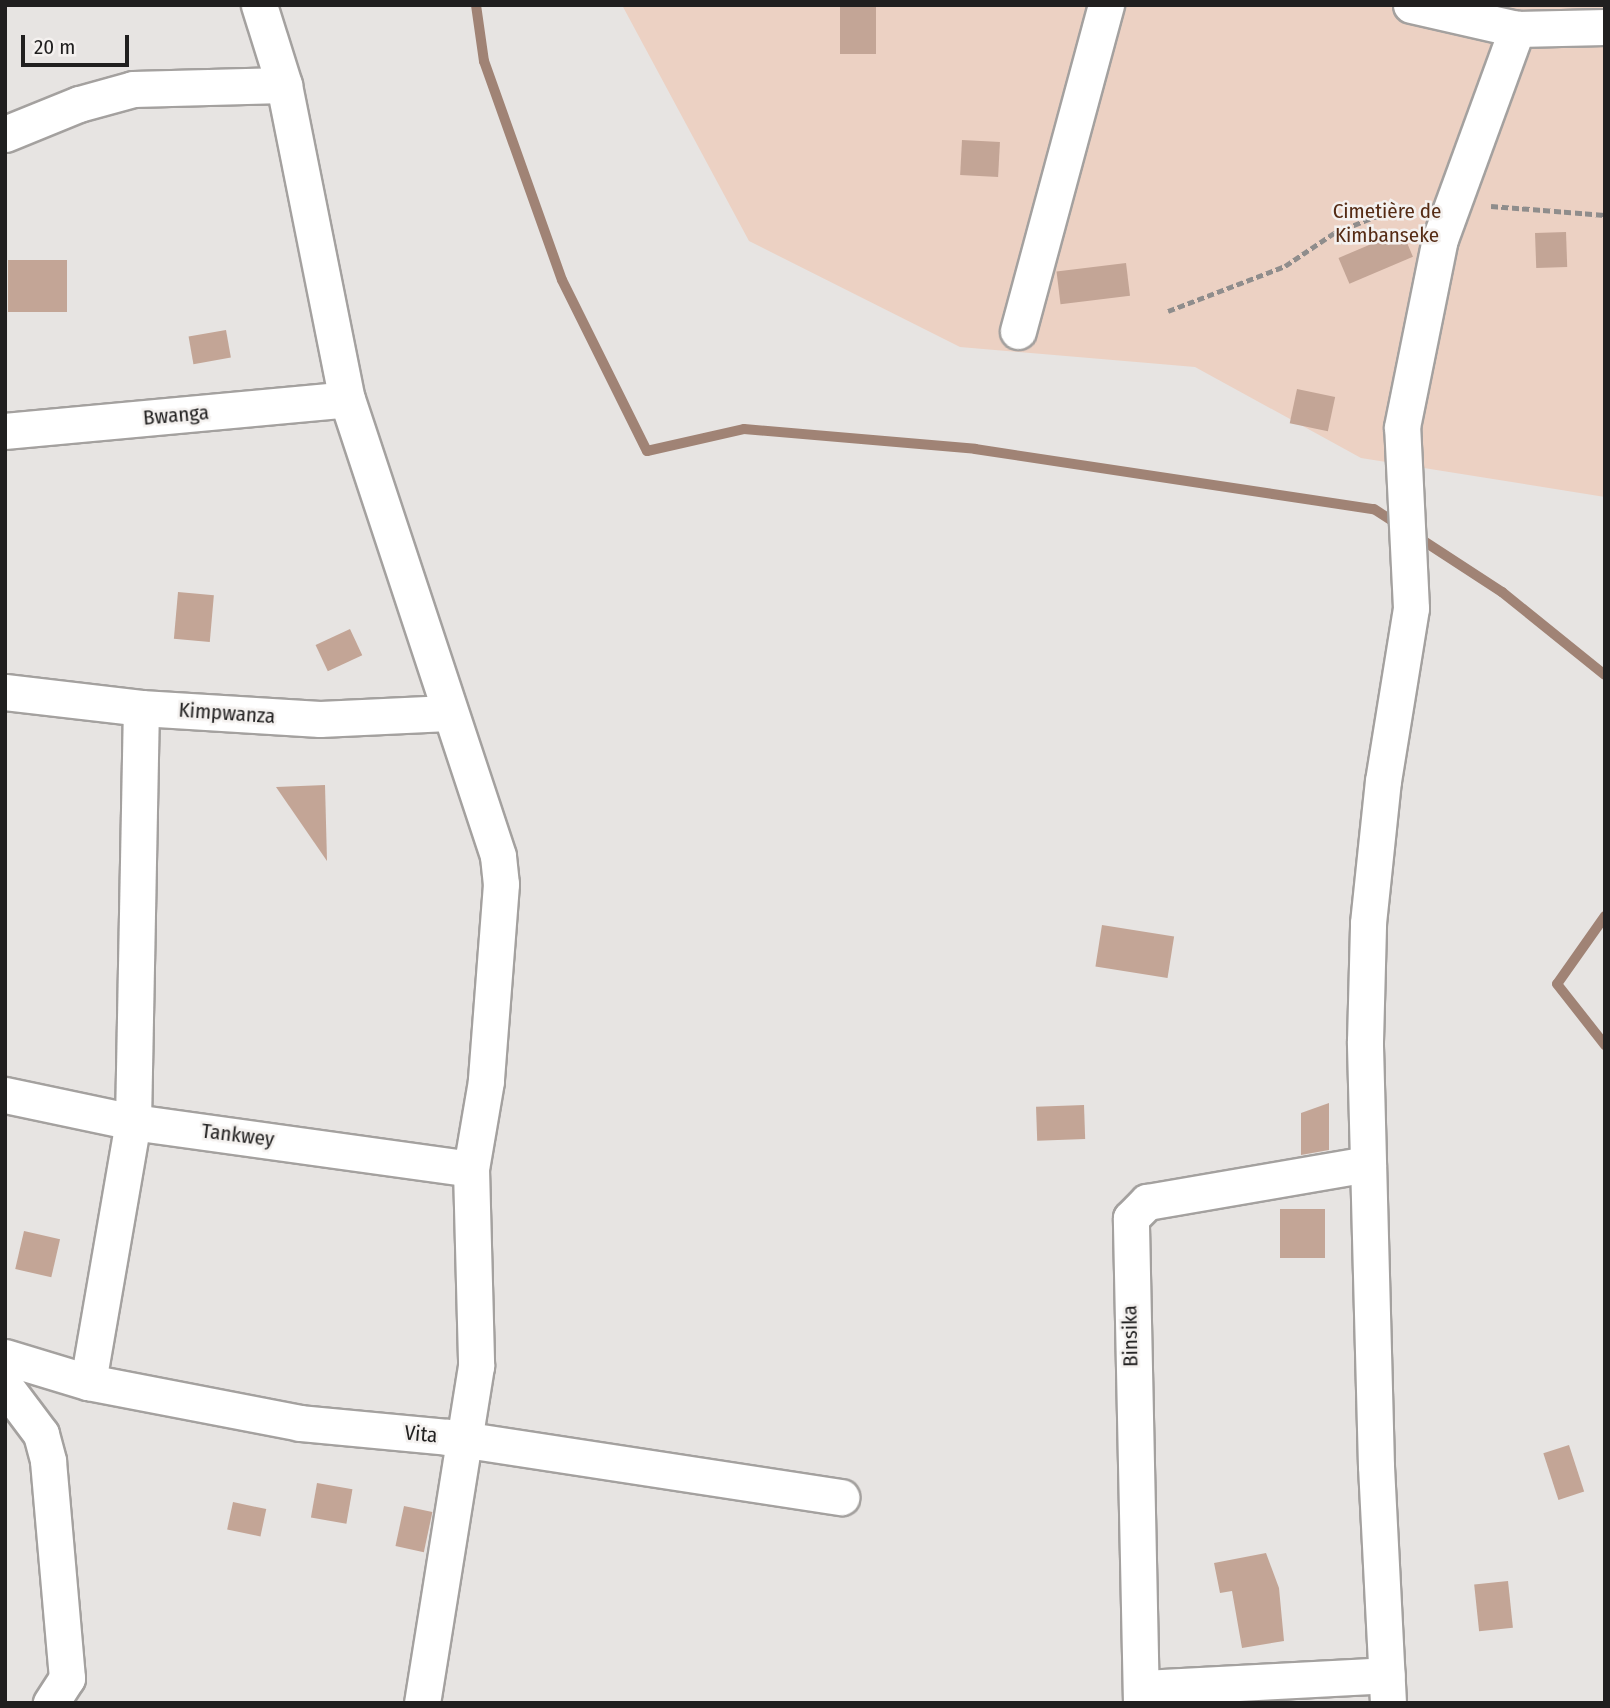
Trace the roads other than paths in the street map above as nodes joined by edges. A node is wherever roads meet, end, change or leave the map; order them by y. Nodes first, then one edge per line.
1 (259, 5) edge
2 (1107, 5) edge
3 (1411, 5) edge
4 (1605, 27) edge
5 (1517, 29) junction
6 (284, 85) junction
7 (5, 134) edge
8 (1018, 331) dead end
9 (347, 399) junction
10 (5, 431) edge
11 (5, 692) edge
12 (141, 708) junction
13 (449, 713) junction
14 (5, 1095) edge
15 (133, 1122) junction
16 (1368, 1164) junction
17 (471, 1169) junction
18 (5, 1357) edge
19 (76, 1378) junction
20 (9, 1399) edge
21 (465, 1440) junction
22 (841, 1497) dead end
23 (1388, 1689) edge
24 (1142, 1695) edge
25 (51, 1703) edge
26 (422, 1703) edge

1 - 6 street
2 - 8 street
3 - 5 street
4 - 5 street
5 - 16 street
6 - 7 street
6 - 9 street
9 - 10 street, Bwanga
9 - 13 street
11 - 12 street, Kimpwanza
12 - 13 street, Kimpwanza
12 - 15 street
13 - 17 street
14 - 15 street, Tankwey
15 - 17 street, Tankwey
15 - 19 street
16 - 23 street
16 - 24 street, Binsika
17 - 21 street
18 - 19 street, Vita
19 - 20 street
19 - 21 street, Vita
20 - 25 street
21 - 22 street, Vita
21 - 26 street
23 - 24 street

